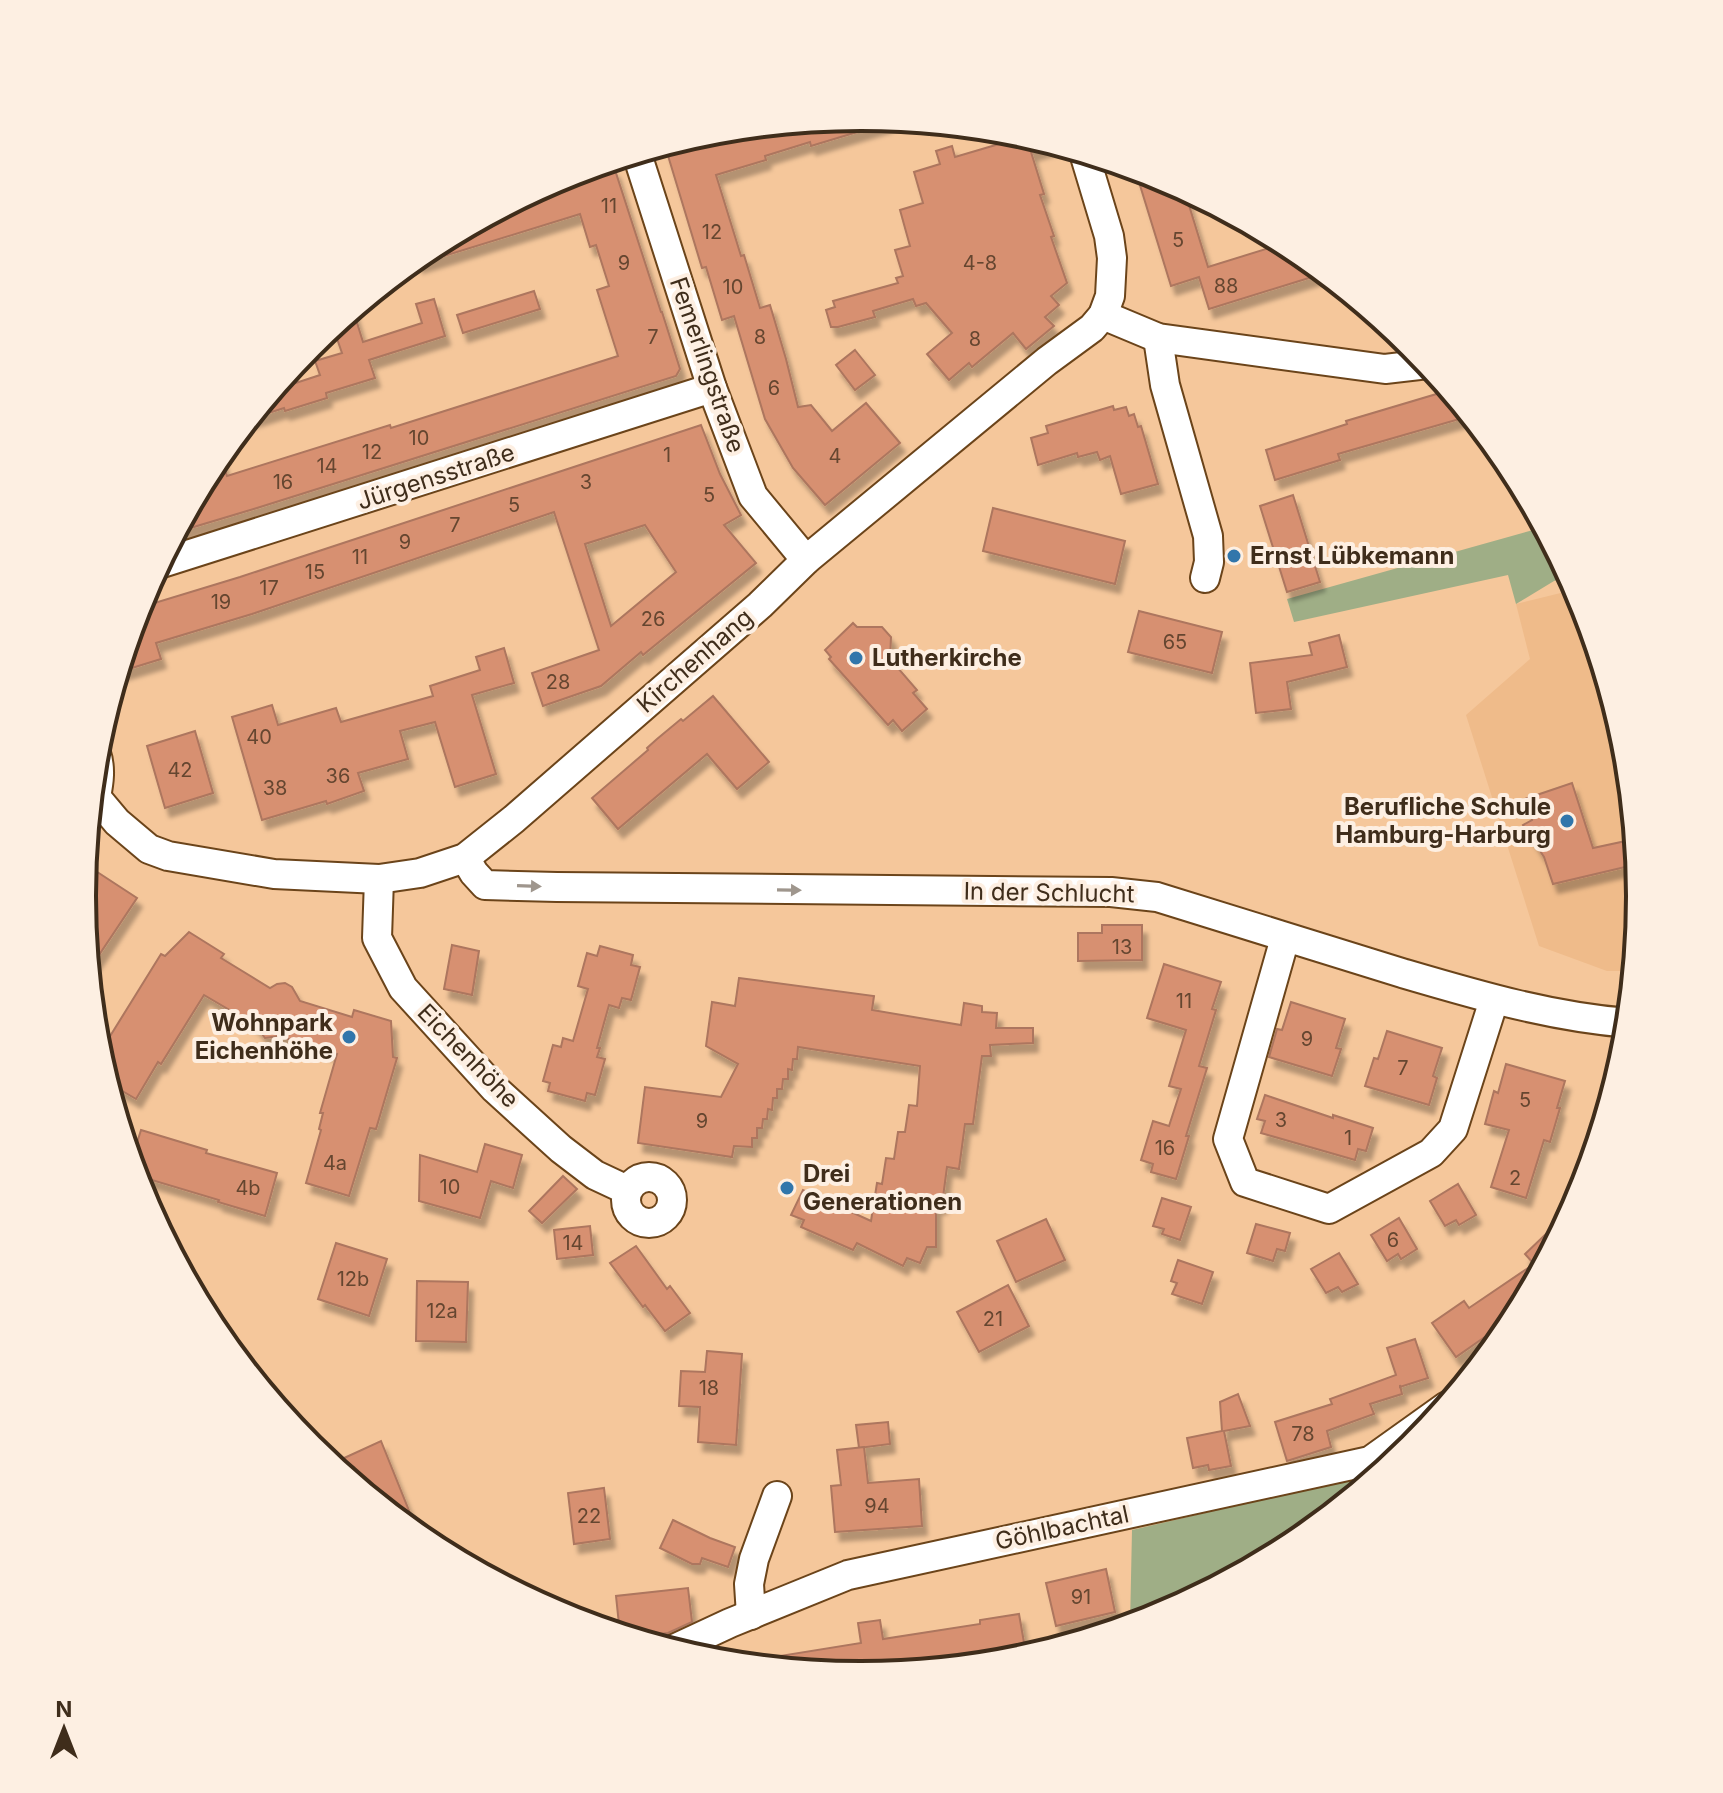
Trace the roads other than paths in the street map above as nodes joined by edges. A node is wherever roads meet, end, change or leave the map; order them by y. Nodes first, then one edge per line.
1 (640, 164) edge
2 (1088, 166) edge
3 (1103, 315) junction
4 (1158, 338) junction
5 (1413, 366) edge
6 (712, 388) junction
7 (175, 559) edge
8 (806, 560) junction
9 (1205, 578) dead end
10 (102, 806) edge
11 (465, 858) junction
12 (379, 879) junction
13 (1285, 938) junction
14 (1494, 1000) junction
15 (1616, 1022) edge
16 (627, 1190) dead end
17 (1405, 1436) edge
18 (777, 1496) dead end
19 (751, 1615) junction
20 (690, 1642) edge

1 - 6 street, Femerlingstraße
2 - 3 street
3 - 4 street
3 - 8 street, Kirchenhang
4 - 5 street
4 - 9 street
6 - 7 street, Jürgensstraße
6 - 8 street, Femerlingstraße
8 - 11 street, Kirchenhang
10 - 12 street, Kirchenhang
11 - 12 street, Kirchenhang
11 -> 13 street, In der Schlucht
12 - 16 street, Eichenhöhe
13 - 14 street, In der Schlucht
13 - 14 street
14 - 15 street, In der Schlucht
17 - 19 street, Göhlbachtal
18 - 19 street
19 - 20 street, Göhlbachtal

